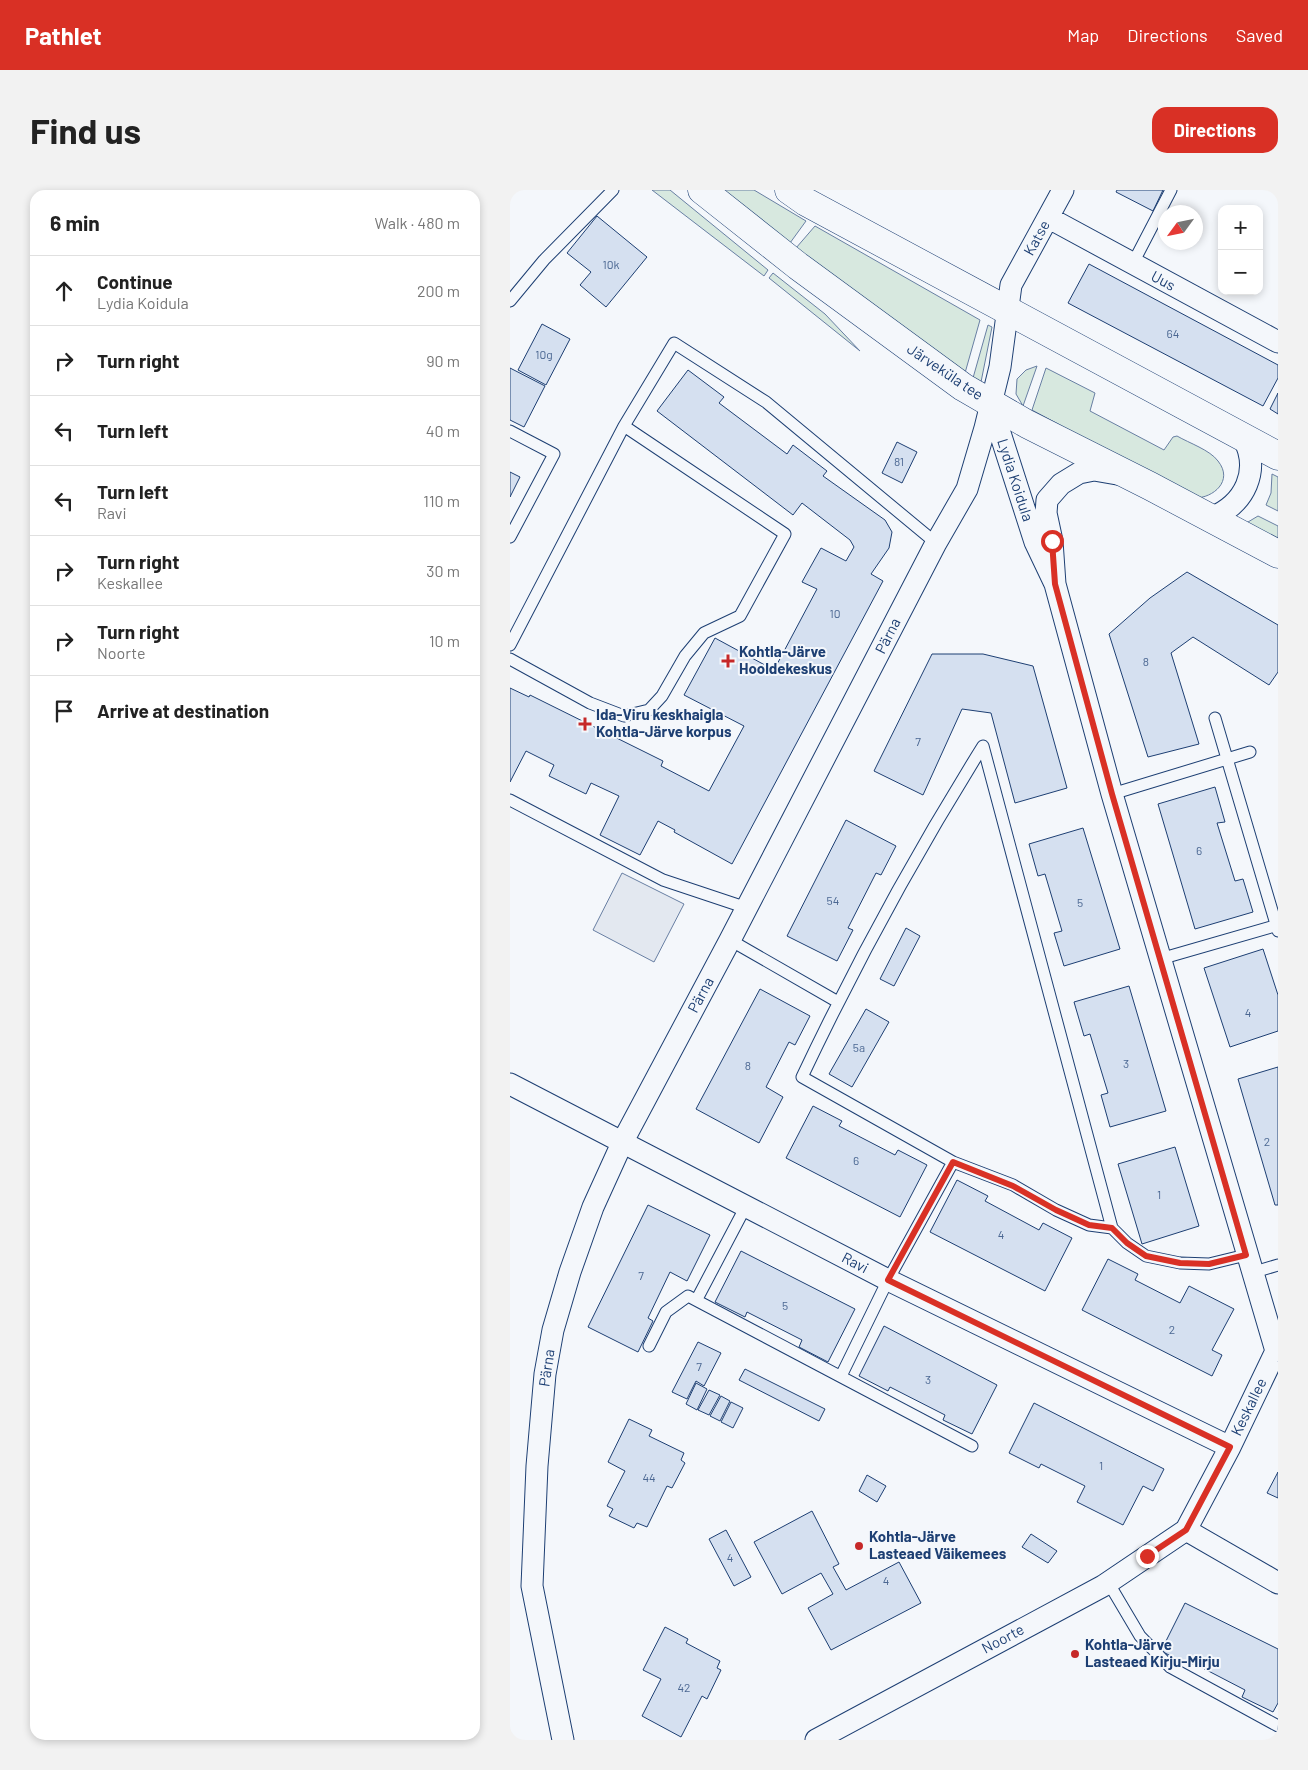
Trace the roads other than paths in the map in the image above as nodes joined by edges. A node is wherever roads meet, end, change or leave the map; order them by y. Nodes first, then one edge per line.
1 (613, 190) edge
2 (702, 190) edge
3 (789, 190) edge
4 (1063, 190) edge
5 (1171, 190) edge
6 (1048, 218) junction
7 (1132, 265) junction
8 (1008, 298) junction
9 (510, 300) edge
10 (1278, 342) edge
11 (990, 402) junction
12 (624, 426) junction
13 (510, 431) edge
14 (1243, 437) junction
15 (1278, 456) edge
16 (1150, 486) junction
17 (1211, 518) junction
18 (510, 537) edge
19 (936, 543) junction
20 (1278, 554) edge
21 (1055, 584) junction
22 (510, 645) edge
23 (510, 659) edge
24 (1216, 718) dead end
25 (1250, 752) dead end
26 (1228, 758) junction
27 (1112, 794) junction
28 (510, 800) edge
29 (747, 908) junction
30 (1277, 927) edge
31 (730, 940) junction
32 (1160, 959) junction
33 (838, 1002) junction
34 (510, 1084) edge
35 (623, 1141) junction
36 (953, 1162) junction
37 (746, 1206) junction
38 (1112, 1228) junction
39 (1249, 1264) junction
40 (1278, 1265) edge
41 (888, 1280) junction
42 (697, 1300) junction
43 (649, 1346) dead end
44 (1277, 1352) edge
45 (841, 1376) junction
46 (972, 1446) dead end
47 (1230, 1447) junction
48 (1186, 1530) junction
49 (1108, 1582) junction
50 (1278, 1583) edge
51 (1278, 1726) edge
52 (563, 1740) edge
53 (816, 1740) edge

1 - 9 lane
2 - 11 main road, Järveküla tee
3 - 8 main road
4 - 6 street, Katse
5 - 7 lane
6 - 7 street, Uus
6 - 8 street, Katse
7 - 10 street, Uus
8 - 11 street, Pärna
8 - 14 main road
11 - 16 main road, Järveküla tee
11 - 19 street, Pärna
11 - 21 street, Lydia Koidula
12 - 19 lane
12 - 22 lane
12 - 23 lane
13 - 18 lane
14 - 15 main road
14 - 17 street
16 - 17 main road, Järveküla tee
16 - 21 street, Lydia Koidula
17 - 20 main road, Järveküla tee
19 - 29 street, Pärna
21 - 27 street, Lydia Koidula
24 - 26 lane
25 - 26 lane
26 - 27 lane
26 - 30 lane
27 - 32 street, Lydia Koidula
28 - 29 lane
29 - 31 street, Pärna
30 - 32 lane
31 - 33 lane
31 - 35 street, Pärna
32 - 39 street, Lydia Koidula
33 - 36 lane
33 - 38 lane
34 - 35 street, Ravi
35 - 37 street, Ravi
35 - 52 street, Pärna
36 - 38 lane
36 - 41 lane
37 - 41 street, Ravi
37 - 42 lane
38 - 39 lane
39 - 40 lane
39 - 44 street, Lydia Koidula
41 - 45 lane
41 - 47 street, Ravi
42 - 43 lane
42 - 45 lane
44 - 47 street, Keskallee
45 - 46 lane
47 - 48 street, Keskallee
48 - 49 street, Noorte
48 - 50 street
49 - 51 lane
49 - 53 street, Noorte

